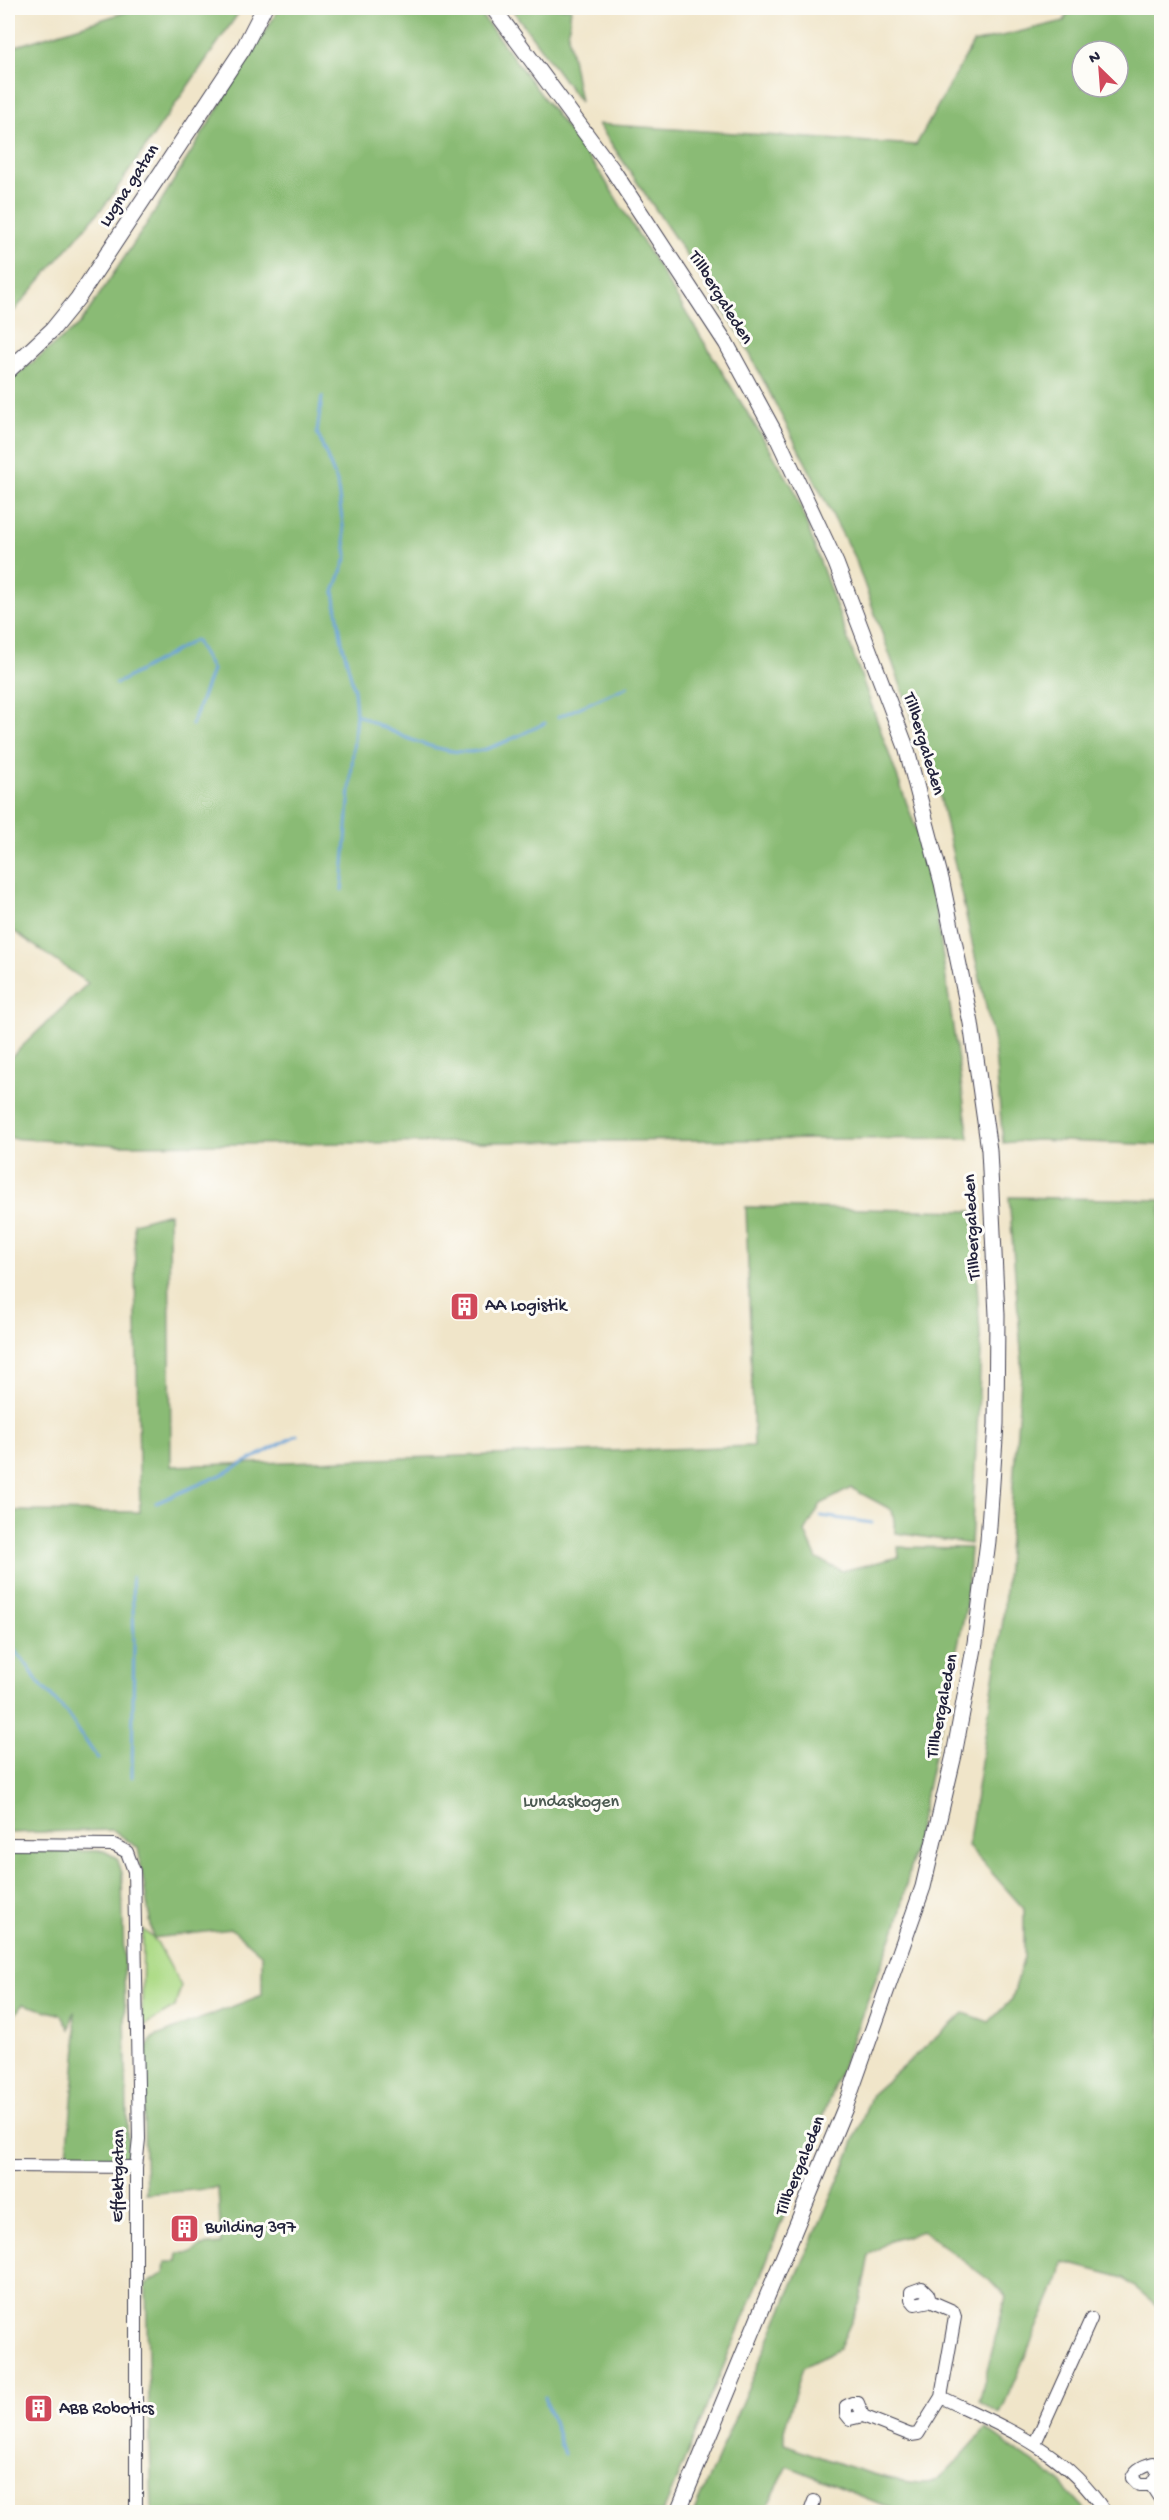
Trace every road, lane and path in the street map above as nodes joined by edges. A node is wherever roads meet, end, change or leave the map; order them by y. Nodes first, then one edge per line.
1 (264, 8) edge
2 (493, 8) edge
3 (8, 371) edge
4 (8, 1844) edge
5 (8, 2166) edge
6 (136, 2167) junction
7 (930, 2301) dead end
8 (1091, 2319) dead end
9 (941, 2397) junction
10 (863, 2416) dead end
11 (1035, 2443) junction
12 (1150, 2485) dead end
13 (1161, 2502) edge
14 (136, 2512) edge
15 (678, 2512) edge
16 (1105, 2512) edge

1 - 3 main road, Lugna gatan
2 - 15 main road, Tillbergaleden
4 - 6 street, Effektgatan
5 - 6 street
6 - 14 street, Effektgatan
7 - 9 street
8 - 11 street
9 - 10 street
9 - 11 street
11 - 16 street
12 - 13 street

